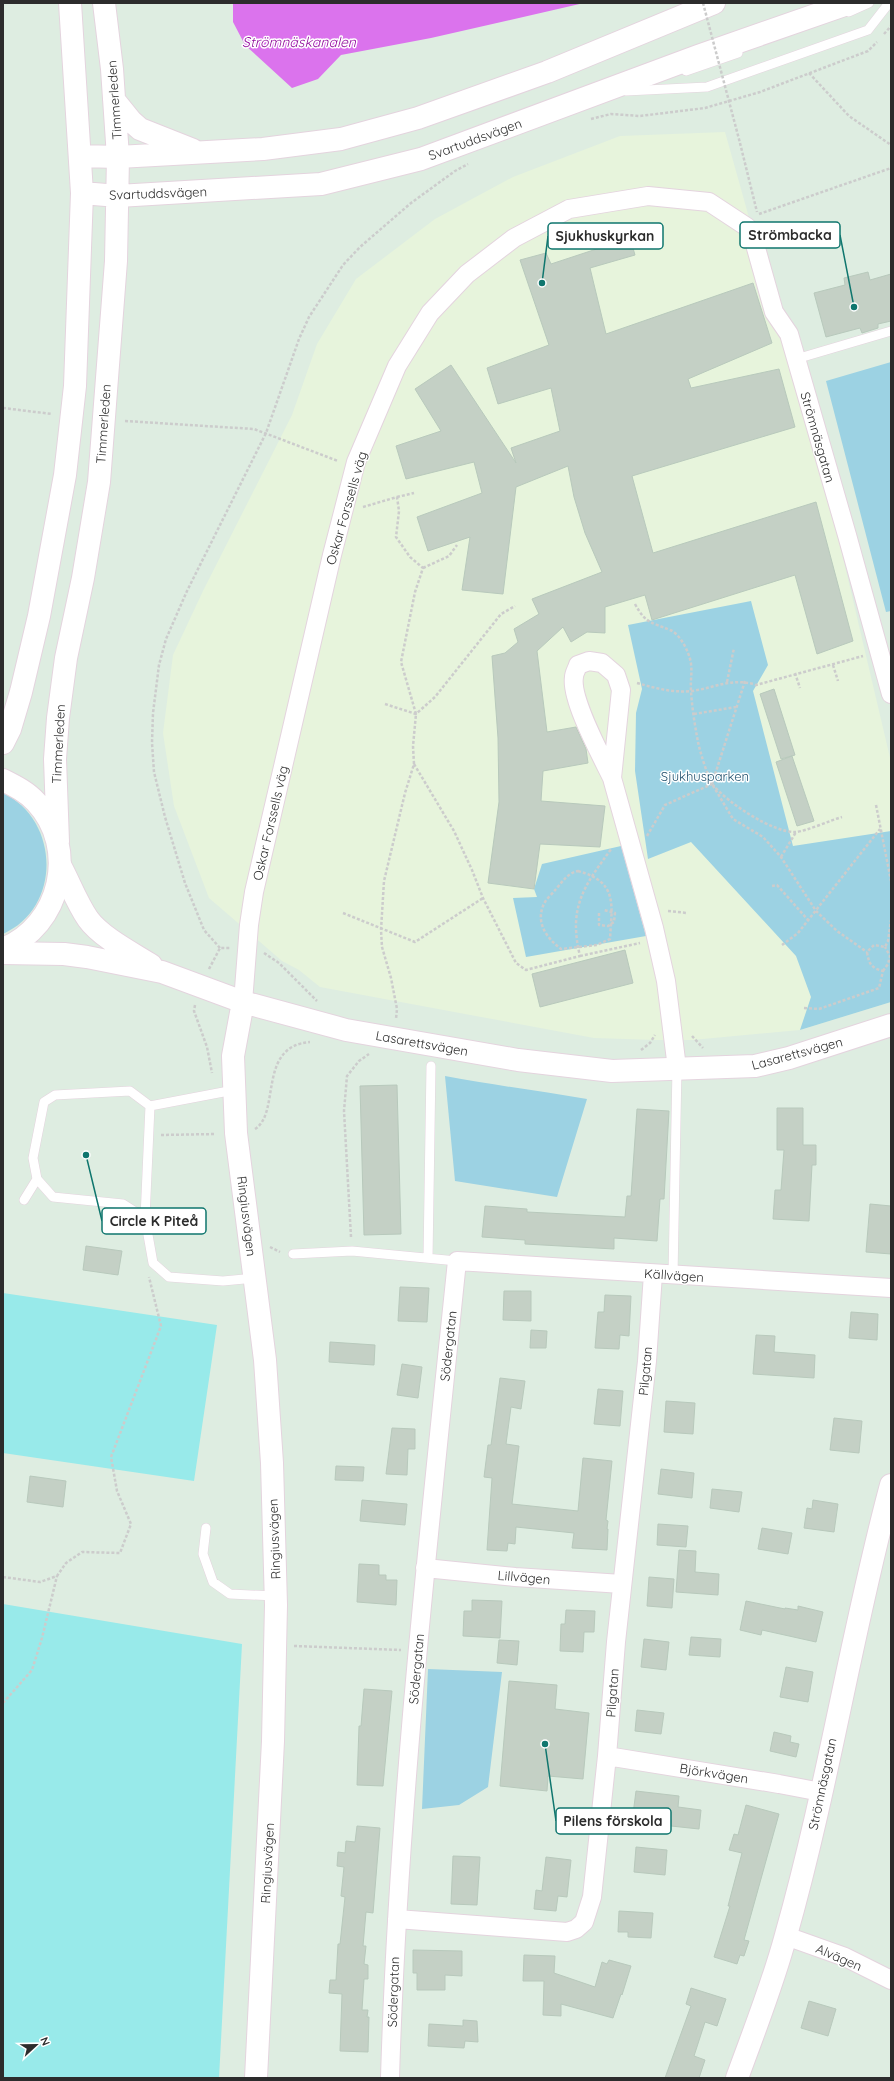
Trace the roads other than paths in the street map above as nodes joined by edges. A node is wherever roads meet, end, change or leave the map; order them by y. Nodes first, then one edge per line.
1 (70, 3) edge
2 (104, 3) edge
3 (714, 3) edge
4 (850, 3) edge
5 (868, 3) edge
6 (889, 3) edge
7 (781, 37) dead end
8 (745, 51) dead end
9 (599, 92) junction
10 (114, 100) junction
11 (200, 152) junction
12 (80, 156) junction
13 (118, 157) junction
14 (82, 193) junction
15 (118, 196) junction
16 (709, 202) joint
17 (891, 331) edge
18 (796, 359) junction
19 (891, 694) edge
20 (3, 743) edge
21 (612, 778) junction
22 (3, 780) edge
23 (58, 842) junction
24 (61, 867) junction
25 (3, 949) edge
26 (3, 953) edge
27 (176, 977) junction
28 (243, 1002) junction
29 (891, 1025) edge
30 (431, 1066) dead end
31 (677, 1068) junction
32 (224, 1092) junction
33 (150, 1106) junction
34 (37, 1179) junction
35 (24, 1200) dead end
36 (145, 1218) junction
37 (293, 1254) dead end
38 (428, 1258) junction
39 (457, 1261) junction
40 (652, 1274) junction
41 (673, 1275) junction
42 (255, 1278) junction
43 (891, 1288) edge
44 (891, 1485) edge
45 (206, 1528) dead end
46 (425, 1568) junction
47 (622, 1584) junction
48 (276, 1596) junction
49 (607, 1756) junction
50 (820, 1792) junction
51 (397, 1919) junction
52 (786, 1936) junction
53 (891, 1980) edge
54 (256, 2078) edge
55 (390, 2078) edge
56 (737, 2078) edge

1 - 12 main road
2 - 10 main road, Timmerleden
3 - 11 main road
4 - 9 main road, Svartuddsvägen
5 - 7 lane
6 - 9 lane
8 - 9 lane
9 - 15 main road, Svartuddsvägen
10 - 11 main road
10 - 13 main road, Timmerleden
11 - 13 main road
12 - 13 main road
12 - 14 main road
13 - 15 main road, Timmerleden
14 - 15 main road, Svartuddsvägen
14 - 20 main road
15 - 23 main road, Timmerleden
16 - 18 street, Strömnäsgatan
16 - 28 street, Oskar Forssells väg
17 - 18 lane
18 - 19 street, Strömnäsgatan
21 - 21 street
21 - 31 street
22 - 23 main road
23 - 24 main road
24 - 25 main road
24 - 27 main road, Lasarettsvägen
26 - 27 main road, Lasarettsvägen
27 - 28 main road, Lasarettsvägen
28 - 31 main road, Lasarettsvägen
28 - 32 main road, Ringiusvägen
29 - 31 main road, Lasarettsvägen
30 - 38 lane
31 - 41 lane
32 - 33 lane
32 - 42 main road, Ringiusvägen
33 - 34 lane
33 - 36 lane
34 - 35 lane
34 - 36 lane
36 - 42 lane
37 - 38 lane
38 - 39 lane
39 - 40 street, Källvägen
39 - 46 street, Södergatan
40 - 41 street, Källvägen
40 - 47 street, Pilgatan
41 - 43 street, Källvägen
42 - 48 main road, Ringiusvägen
44 - 50 main road, Strömnäsgatan
45 - 48 lane
46 - 47 street, Lillvägen
46 - 51 street, Södergatan
47 - 49 street, Pilgatan
48 - 54 main road, Ringiusvägen
49 - 50 street, Björkvägen
49 - 51 street, Pilgatan
50 - 52 main road, Strömnäsgatan
51 - 55 street, Södergatan
52 - 53 street, Alvägen
52 - 56 main road, Strömnäsgatan

